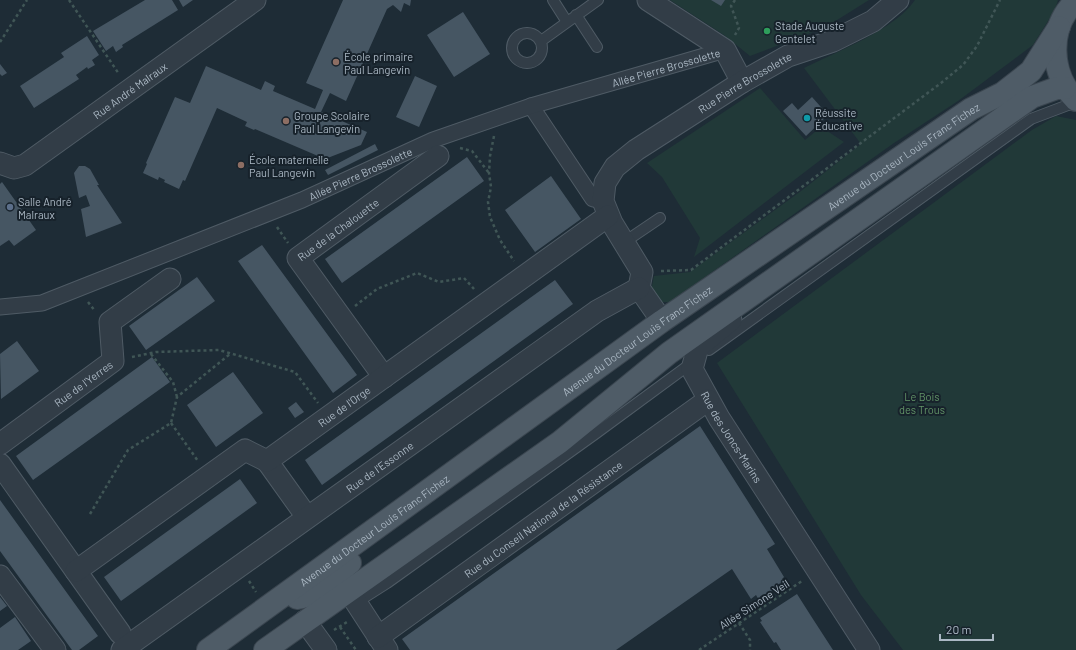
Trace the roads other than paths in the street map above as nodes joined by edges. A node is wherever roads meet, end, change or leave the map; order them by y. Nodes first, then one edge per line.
1 (255, 0) edge
2 (553, 0) edge
3 (598, 0) edge
4 (648, 0) edge
5 (898, 0) edge
6 (1073, 2) edge
7 (576, 15) junction
8 (567, 22) junction
9 (1059, 27) junction
10 (541, 41) dead end
11 (597, 47) dead end
12 (725, 50) junction
13 (742, 82) junction
14 (1072, 97) edge
15 (532, 106) junction
16 (438, 156) road end
17 (0, 163) edge
18 (605, 200) junction
19 (660, 218) dead end
20 (624, 242) junction
21 (816, 250) junction
22 (170, 279) dead end
23 (641, 280) junction
24 (0, 307) edge
25 (662, 321) junction
26 (695, 360) junction
27 (384, 377) junction
28 (708, 400) junction
29 (0, 444) edge
30 (492, 444) junction
31 (267, 460) junction
32 (0, 464) edge
33 (307, 517) junction
34 (76, 571) junction
35 (0, 576) edge
36 (327, 583) junction
37 (282, 596) junction
38 (353, 596) junction
39 (305, 598) junction
40 (305, 621) junction
41 (124, 643) edge
42 (382, 643) edge
43 (55, 650) edge
44 (208, 650) edge
45 (265, 650) edge
46 (326, 650) edge
47 (869, 650) edge

1 - 17 street, Rue André Malraux
2 - 8 lane
3 - 7 lane
4 - 12 street
5 - 13 street, Rue Pierre Brossolette
6 - 9 main road, Avenue du Docteur Louis Franc Fichez
7 - 8 lane
7 - 11 lane
8 - 10 lane
9 - 14 main road
9 - 25 main road, Avenue du Docteur Louis Franc Fichez
12 - 13 street
12 - 15 street, Allée Pierre Brossolette
13 - 18 street, Rue Pierre Brossolette
14 - 21 main road
14 - 26 lane
15 - 18 street
15 - 24 street, Allée Pierre Brossolette
16 - 27 street, Rue de la Chalouette
18 - 20 street
18 - 27 street, Rue de l'Orge
19 - 20 lane
20 - 23 street
21 - 26 street
21 - 38 main road
22 - 29 street, Rue de l'Yerres
23 - 25 street
23 - 33 street, Rue de l'Essonne
25 - 30 main road, Avenue du Docteur Louis Franc Fichez
26 - 28 street, Rue des Joncs-Marins
26 - 38 lane
27 - 31 street, Rue de l'Orge
28 - 42 street, Rue du Conseil National de la Résistance
28 - 47 street, Rue des Joncs-Marins
30 - 36 main road
30 - 37 main road, Avenue du Docteur Louis Franc Fichez
31 - 33 street
31 - 34 street
32 - 34 street
33 - 41 street, Rue de l'Essonne
34 - 41 street
35 - 43 street
36 - 38 main road
36 - 39 main road
37 - 39 main road
37 - 44 main road, Avenue du Docteur Louis Franc Fichez
38 - 40 main road
38 - 42 street
39 - 40 main road
40 - 45 main road
40 - 46 street

